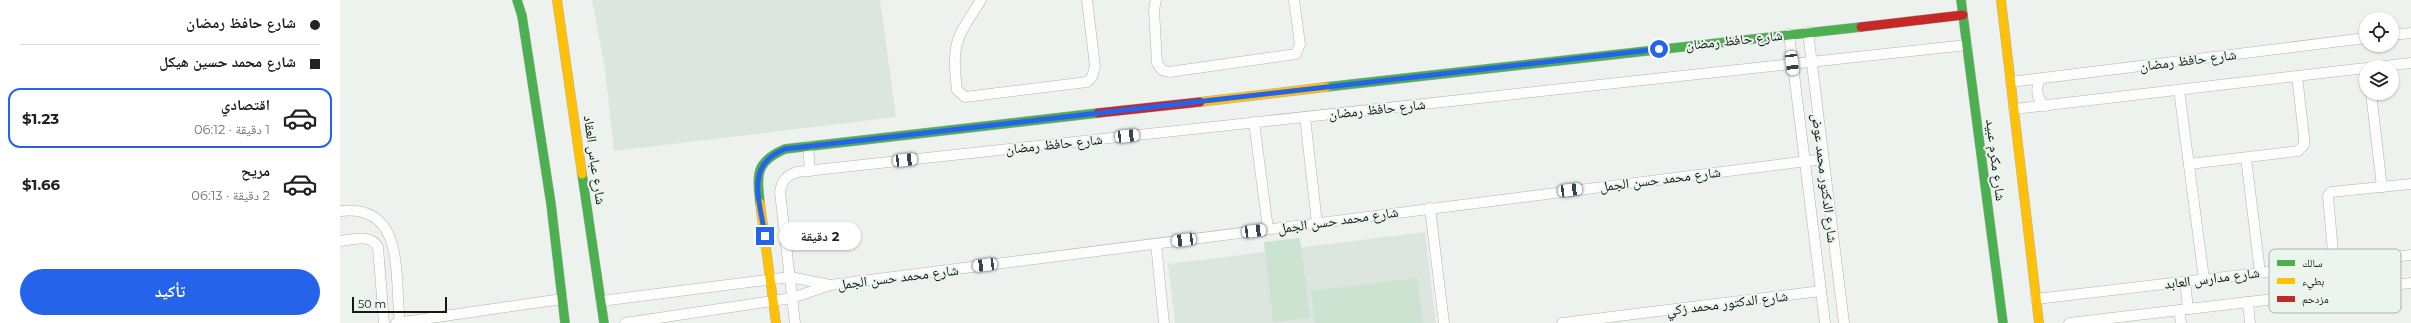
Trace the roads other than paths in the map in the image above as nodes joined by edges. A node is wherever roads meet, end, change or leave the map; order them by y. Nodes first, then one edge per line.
1 (517, 0) edge
2 (523, 0) edge
3 (557, 0) edge
4 (981, 0) edge
5 (1087, 0) edge
6 (1156, 0) edge
7 (1294, 0) edge
8 (1961, 0) edge
9 (2001, 0) edge
10 (1963, 15) junction
11 (522, 16) junction
12 (1808, 32) junction
13 (2411, 33) edge
14 (1789, 34) junction
15 (2399, 34) edge
16 (2359, 39) edge
17 (1967, 44) junction
18 (1811, 61) junction
19 (1792, 63) junction
20 (2411, 63) edge
21 (2399, 64) edge
22 (2359, 69) edge
23 (2296, 76) junction
24 (2041, 78) junction
25 (2011, 82) junction
26 (2179, 90) junction
27 (2373, 100) edge
28 (2045, 106) junction
29 (2014, 109) junction
30 (1304, 117) junction
31 (1254, 122) junction
32 (808, 146) junction
33 (2246, 158) junction
34 (1823, 159) junction
35 (1804, 161) junction
36 (2189, 164) junction
37 (810, 171) junction
38 (2411, 184) edge
39 (2382, 187) junction
40 (1430, 208) junction
41 (340, 211) edge
42 (1317, 223) junction
43 (1268, 229) junction
44 (340, 241) edge
45 (1156, 244) junction
46 (2333, 249) edge
47 (2411, 255) edge
48 (2401, 256) edge
49 (2269, 271) edge
50 (2260, 272) junction
51 (790, 277) junction
52 (771, 279) junction
53 (2204, 279) junction
54 (2185, 281) junction
55 (2411, 284) edge
56 (830, 285) junction
57 (2401, 285) edge
58 (1821, 291) junction
59 (792, 298) junction
60 (2036, 298) junction
61 (562, 299) junction
62 (773, 300) junction
63 (2269, 300) edge
64 (601, 301) junction
65 (2248, 302) junction
66 (2184, 310) junction
67 (399, 322) edge
68 (384, 323) edge
69 (565, 323) edge
70 (604, 323) edge
71 (625, 323) edge
72 (776, 323) edge
73 (795, 323) edge
74 (1164, 323) edge
75 (1444, 323) edge
76 (1562, 323) edge
77 (1825, 323) edge
78 (1844, 323) edge
79 (2003, 323) edge
80 (2039, 323) edge
81 (2069, 323) edge
82 (2181, 323) edge
83 (2250, 323) edge

1 - 11 main road
2 - 11 main road
3 - 64 main road, شارع عباس العقاد
4 - 5 street
6 - 7 street
8 - 10 main road, شارع مكرم عبيد
9 - 25 main road, شارع مكرم عبيد
10 - 12 main road, شارع حافظ رمضان
10 - 17 main road, شارع مكرم عبيد
11 - 61 main road
12 - 14 main road, شارع حافظ رمضان
12 - 18 street, شارع الدكتور محمد عوض
13 - 15 street
14 - 19 street, شارع الدكتور محمد عوض
14 - 32 main road, شارع حافظ رمضان
16 - 24 street, شارع حافظ رمضان
17 - 18 street, شارع حافظ رمضان
17 - 79 main road, شارع مكرم عبيد
18 - 19 street, شارع حافظ رمضان
18 - 34 street, شارع الدكتور محمد عوض
19 - 30 street, شارع حافظ رمضان
19 - 35 street, شارع الدكتور محمد عوض
20 - 21 street
22 - 23 street, شارع حافظ رمضان
23 - 26 street, شارع حافظ رمضان
23 - 33 street
24 - 25 street, شارع حافظ رمضان
24 - 28 street
25 - 29 main road, شارع مكرم عبيد
26 - 28 street, شارع حافظ رمضان
26 - 36 street
27 - 39 street
28 - 29 street, شارع حافظ رمضان
29 - 60 main road, شارع مكرم عبيد
30 - 31 street, شارع حافظ رمضان
30 - 42 street
31 - 37 street, شارع حافظ رمضان
31 - 43 street
32 - 37 street
32 - 52 main road, شارع حافظ رمضان
33 - 36 street
33 - 50 street
34 - 35 street, شارع محمد حسن الجمل
34 - 78 street, شارع الدكتور محمد عوض
35 - 40 street, شارع محمد حسن الجمل
35 - 58 street, شارع الدكتور محمد عوض
36 - 53 street
37 - 51 street, شارع حافظ رمضان
38 - 39 street
39 - 46 street
40 - 42 street, شارع محمد حسن الجمل
40 - 75 street
41 - 67 street
42 - 43 street, شارع محمد حسن الجمل
43 - 45 street, شارع محمد حسن الجمل
44 - 68 street
45 - 56 street, شارع محمد حسن الجمل
45 - 74 street
47 - 48 street, شارع مدارس العابد
49 - 50 street, شارع مدارس العابد
50 - 53 street, شارع مدارس العابد
51 - 52 street, شارع محمد حسن الجمل
51 - 56 street, شارع محمد حسن الجمل
51 - 59 street
52 - 62 main road
52 - 64 street, شارع محمد حسن الجمل
53 - 54 street, شارع مدارس العابد
54 - 60 street, شارع مدارس العابد
54 - 66 street
55 - 57 street, شارع مدارس العابد
56 - 59 street, شارع محمد حسن الجمل
58 - 76 street, شارع الدكتور محمد زكي
58 - 77 street, شارع الدكتور محمد عوض
59 - 62 street, شارع محمد حسن الجمل
59 - 73 street
60 - 80 main road, شارع مكرم عبيد
61 - 67 street
61 - 69 main road
62 - 71 street, شارع محمد حسن الجمل
62 - 72 main road
63 - 65 street, شارع مدارس العابد
64 - 70 main road, شارع عباس العقاد
65 - 66 street, شارع مدارس العابد
65 - 83 street
66 - 81 street, شارع مدارس العابد
66 - 82 street

